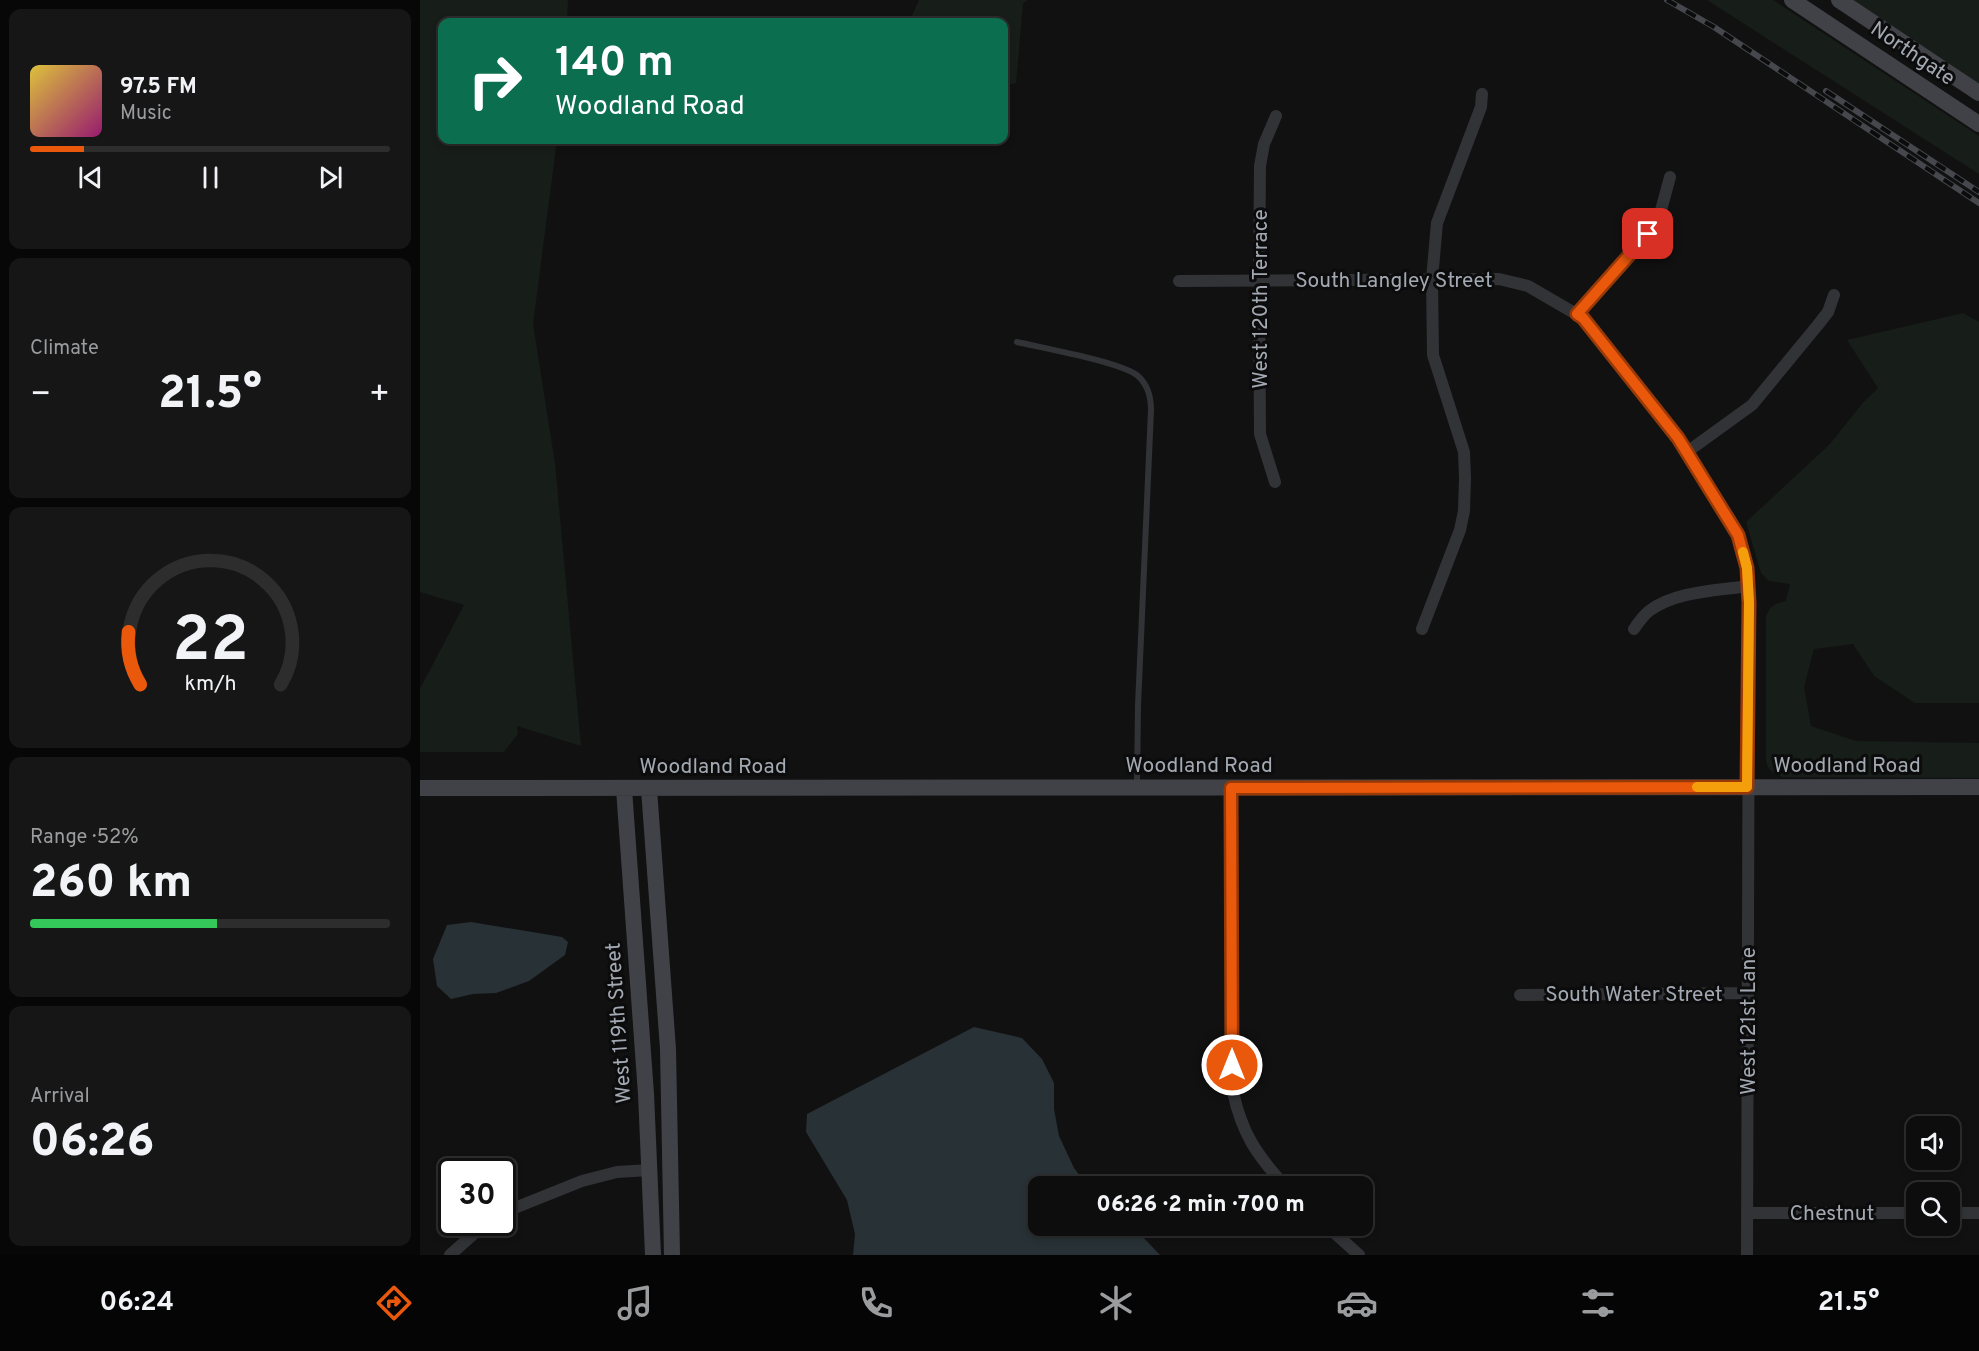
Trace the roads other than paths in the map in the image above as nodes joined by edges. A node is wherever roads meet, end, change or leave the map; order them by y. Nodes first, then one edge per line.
1 (1792, 0) edge
2 (1839, 0) edge
3 (1979, 93) edge
4 (1482, 94) dead end
5 (1276, 116) dead end
6 (1979, 124) edge
7 (1670, 177) dead end
8 (1432, 279) junction
9 (1259, 280) junction
10 (1179, 281) dead end
11 (1833, 295) dead end
12 (1577, 314) junction
13 (1017, 342) dead end
14 (1687, 453) junction
15 (1275, 482) dead end
16 (1748, 586) junction
17 (1422, 629) dead end
18 (1634, 629) dead end
19 (1747, 787) junction
20 (1979, 787) edge
21 (420, 788) edge
22 (1137, 788) junction
23 (1231, 788) junction
24 (624, 789) junction
25 (649, 789) junction
26 (1748, 993) junction
27 (1520, 995) dead end
28 (650, 1170) junction
29 (1276, 1176) edge
30 (516, 1207) edge
31 (1748, 1213) junction
32 (1906, 1213) edge
33 (1960, 1213) edge
34 (1979, 1214) edge
35 (471, 1236) edge
36 (1339, 1236) edge
37 (450, 1255) edge
38 (654, 1255) edge
39 (672, 1255) edge
40 (1359, 1255) edge
41 (1748, 1255) edge

1 - 6 main road, Northgate
2 - 3 main road, Northgate
4 - 8 street
5 - 9 street, West 120th Terrace
7 - 12 street
8 - 9 street, South Langley Street
8 - 12 street, South Langley Street
8 - 17 street
9 - 10 street, South Langley Street
9 - 15 street, West 120th Terrace
11 - 14 street
12 - 14 street, South Langley Street
13 - 22 lane
14 - 16 street, South Langley Street
16 - 18 street
16 - 19 street, South Langley Street
19 - 20 main road, Woodland Road
19 - 23 main road, Woodland Road
19 - 26 street, West 121st Lane
21 - 24 main road, Woodland Road
22 - 23 main road, Woodland Road
22 - 25 main road, Woodland Road
23 - 29 street
24 - 25 main road, Woodland Road
24 - 28 main road, West 119th Street
25 - 39 main road
26 - 27 street, South Water Street
26 - 31 street, West 121st Lane
28 - 30 street
28 - 38 main road, West 119th Street
31 - 32 street, Chestnut
31 - 41 street, West 121st Lane
33 - 34 street
35 - 37 street
36 - 40 street

